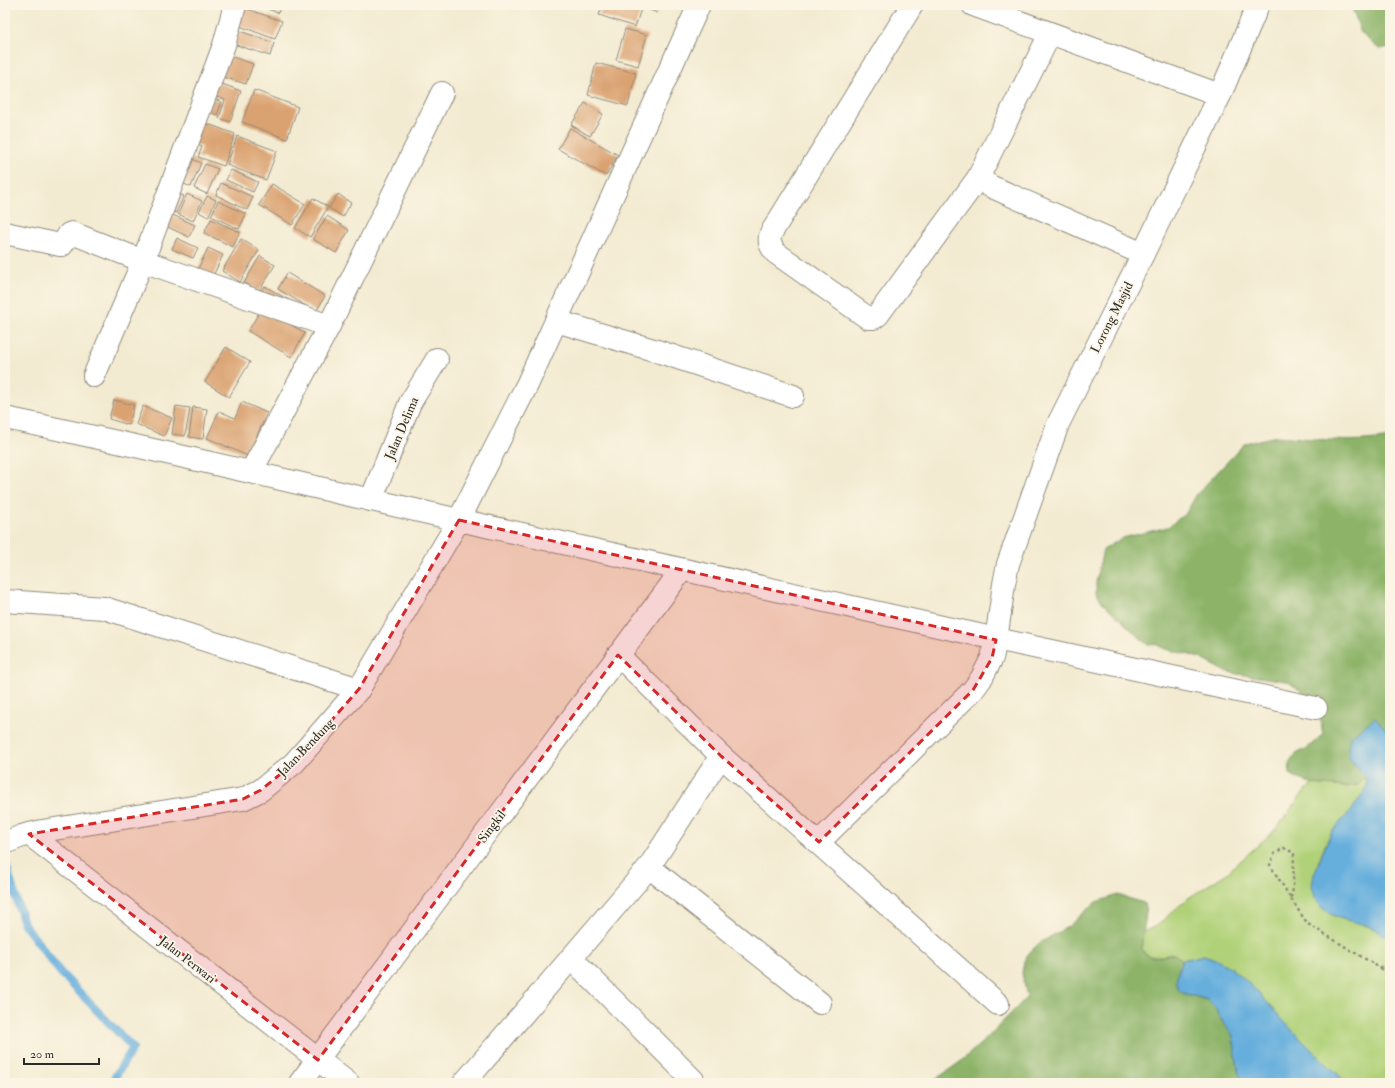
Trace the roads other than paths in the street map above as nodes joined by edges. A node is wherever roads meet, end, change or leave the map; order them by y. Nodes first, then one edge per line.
1 (235, 5) edge
2 (699, 5) edge
3 (912, 5) edge
4 (973, 5) edge
5 (1258, 5) edge
6 (1050, 34) junction
7 (442, 93) dead end
8 (1220, 95) junction
9 (978, 178) junction
10 (5, 233) edge
11 (1143, 254) junction
12 (143, 260) junction
13 (556, 321) junction
14 (329, 326) junction
15 (437, 359) dead end
16 (94, 376) dead end
17 (793, 396) dead end
18 (5, 418) edge
19 (251, 472) junction
20 (372, 500) junction
21 (459, 520) junction
22 (682, 570) junction
23 (5, 601) edge
24 (996, 640) junction
25 (618, 655) junction
26 (359, 689) junction
27 (1316, 708) dead end
28 (722, 756) junction
29 (19, 838) edge
30 (819, 842) junction
31 (649, 867) junction
32 (571, 958) junction
33 (820, 1002) dead end
34 (998, 1004) dead end
35 (318, 1060) junction
36 (693, 1080) dead end
37 (300, 1083) edge
38 (348, 1083) edge
39 (464, 1083) edge

1 - 12 street
2 - 13 street, Jalan Bendung
3 - 9 street
4 - 6 street
5 - 8 street, Lorong Masjid
6 - 8 street
6 - 9 street
7 - 14 street
8 - 11 street, Lorong Masjid
9 - 11 street
10 - 12 street
11 - 24 street, Lorong Masjid
12 - 14 street
12 - 16 street
13 - 17 street
13 - 21 street, Jalan Bendung
14 - 19 street
15 - 20 street, Jalan Delima
18 - 19 street
19 - 20 street
20 - 21 street
21 - 22 street
21 - 26 street, Jalan Bendung
22 - 24 street
22 - 25 street, Singkil
23 - 26 street
24 - 27 street
24 - 30 street, Lorong Masjid
25 - 28 street
25 - 35 street, Singkil
26 - 29 street, Jalan Bendung
28 - 30 street
28 - 31 street
29 - 35 street, Jalan Perwari
30 - 34 street
31 - 32 street
31 - 33 street
32 - 36 street
32 - 39 street
35 - 37 street, Singkil
35 - 38 street, Jalan Perwari

